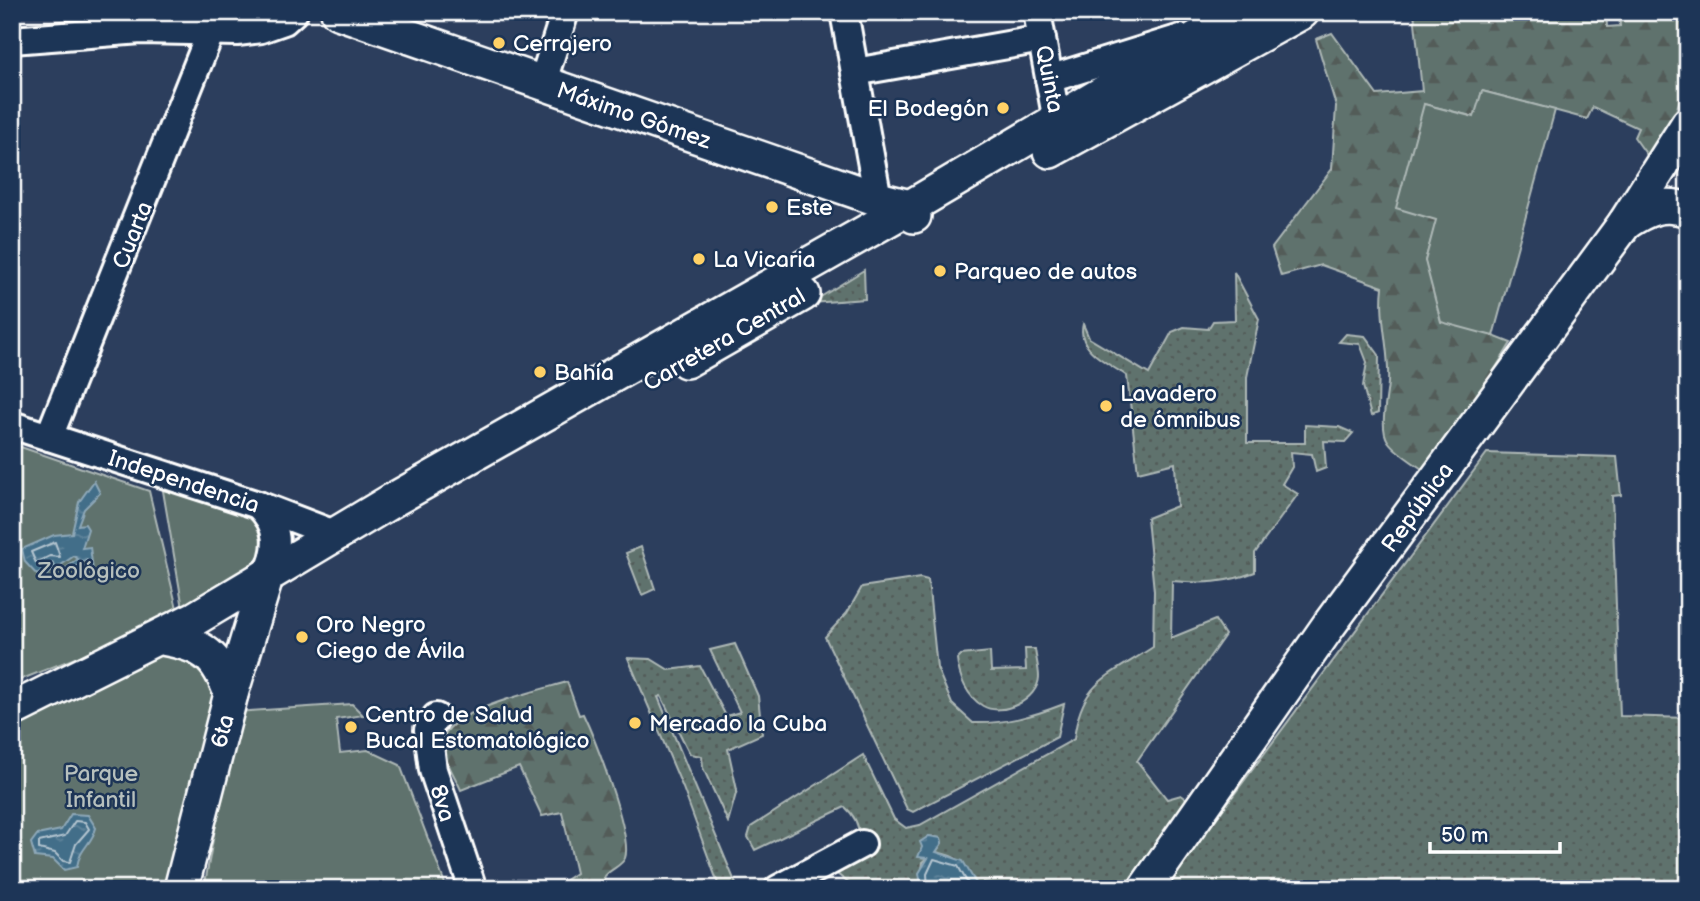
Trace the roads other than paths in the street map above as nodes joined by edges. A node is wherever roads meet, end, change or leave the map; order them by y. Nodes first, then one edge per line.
1 (294, 12) edge
2 (338, 12) edge
3 (565, 12) edge
4 (844, 12) edge
5 (1037, 12) edge
6 (1302, 12) edge
7 (1227, 21) edge
8 (211, 31) junction
9 (1042, 39) junction
10 (12, 40) edge
11 (855, 72) junction
12 (1049, 79) junction
13 (542, 84) junction
14 (1688, 124) edge
15 (1059, 133) junction
16 (845, 187) junction
17 (877, 199) junction
18 (1688, 210) edge
19 (915, 217) junction
20 (1625, 223) junction
21 (856, 237) junction
22 (12, 425) edge
23 (49, 437) junction
24 (258, 505) junction
25 (341, 543) junction
26 (267, 575) junction
27 (257, 607) junction
28 (162, 638) junction
29 (231, 694) junction
30 (12, 710) edge
31 (436, 717) dead end
32 (862, 844) dead end
33 (181, 889) edge
34 (473, 889) edge
35 (778, 889) edge
36 (1145, 889) edge

1 - 8 street
2 - 13 main road, Máximo Gómez
3 - 13 street
4 - 11 street
5 - 9 street, Quinta
6 - 15 main road, Carretera Central
7 - 12 street
7 - 15 main road, Carretera Central
8 - 10 street
8 - 23 street, Cuarta
9 - 11 street
9 - 12 street, Quinta
11 - 17 street
12 - 15 street, Quinta
13 - 16 main road, Máximo Gómez
14 - 20 main road, República
15 - 19 main road, Carretera Central
16 - 17 main road, Máximo Gómez
16 - 21 main road
17 - 19 main road, Máximo Gómez
18 - 20 main road
19 - 21 main road, Carretera Central
19 - 25 main road, Carretera Central
20 - 36 main road, República
21 - 25 main road, Carretera Central
22 - 23 street, Independencia
23 - 24 street, Independencia
24 - 25 street, Independencia
24 - 26 street
25 - 26 main road, Carretera Central
25 - 27 main road, Carretera Central
26 - 27 main road, 6ta
26 - 28 main road, Carretera Central
27 - 29 main road, 6ta
28 - 29 main road
28 - 30 main road, Carretera Central
29 - 33 main road, 6ta
31 - 34 street, 8va
32 - 35 street

